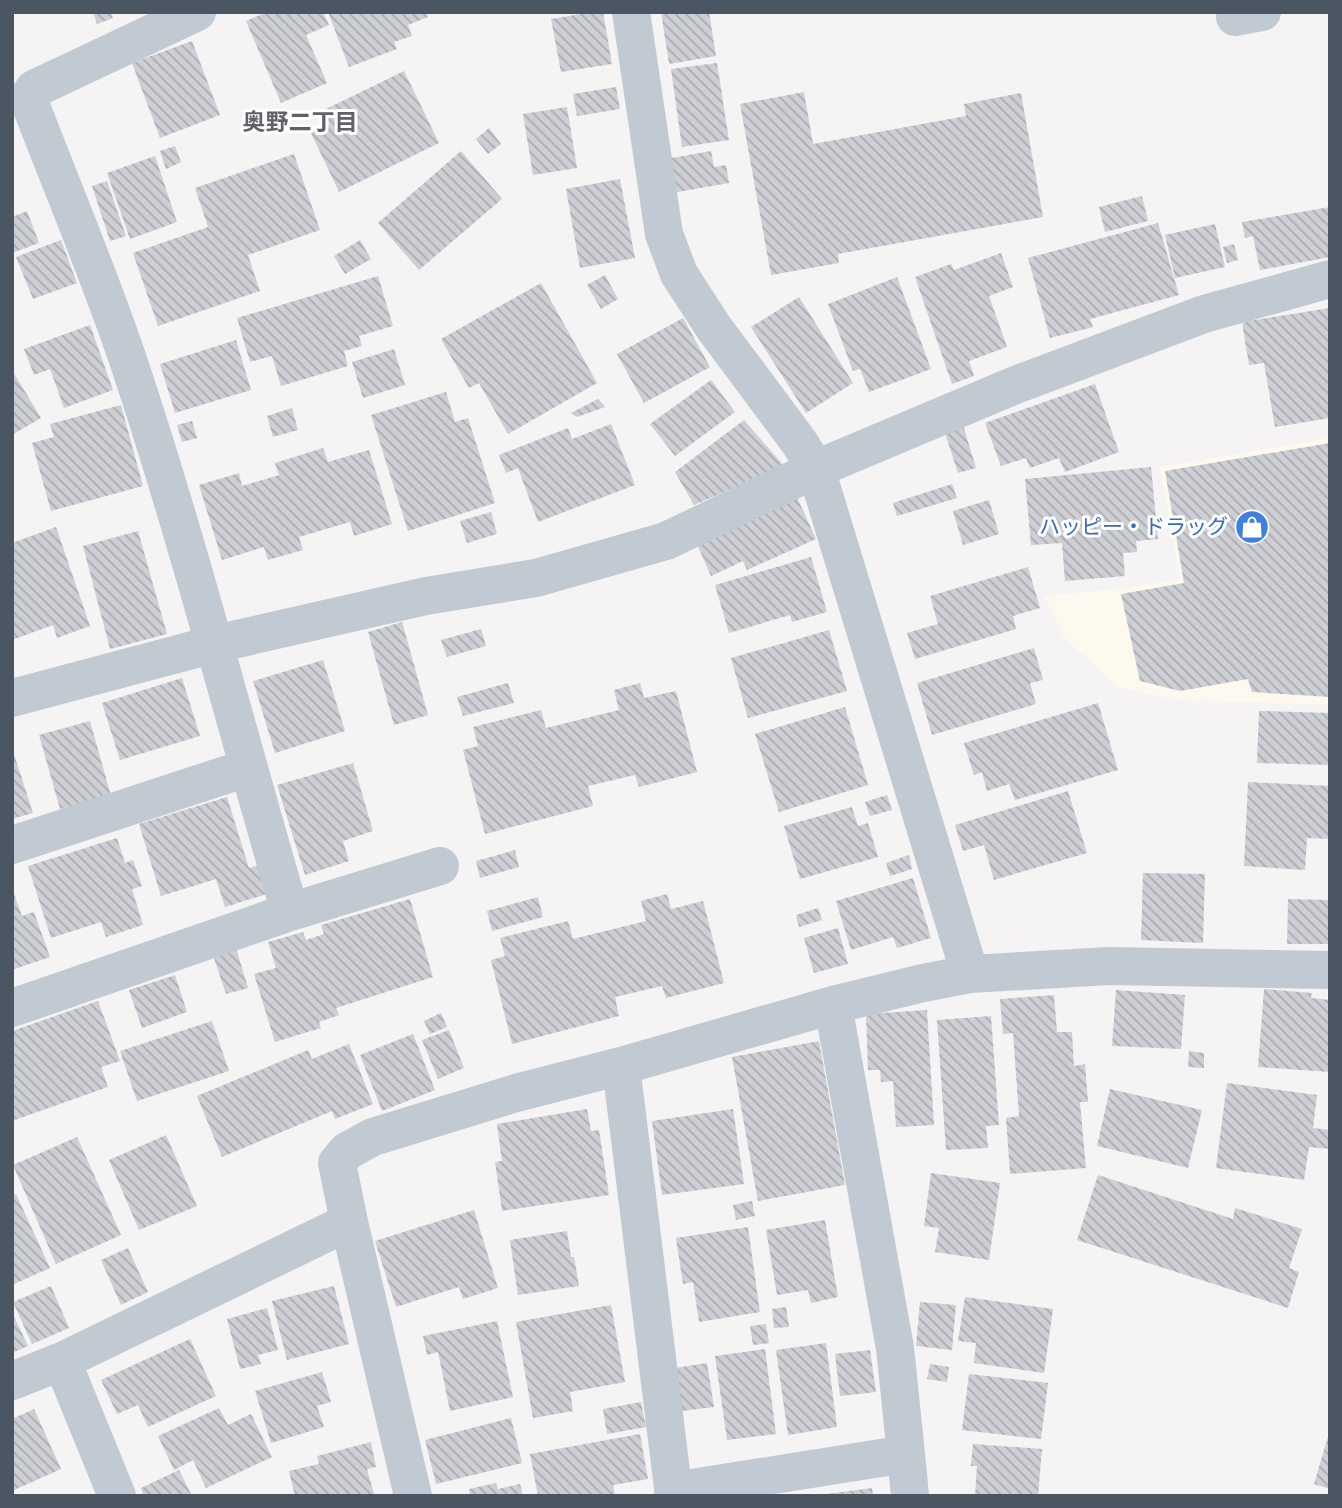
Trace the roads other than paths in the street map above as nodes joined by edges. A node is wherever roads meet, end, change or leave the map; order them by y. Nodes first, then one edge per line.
1 (197, 12) edge
2 (631, 12) edge
3 (1330, 279) edge
4 (816, 469) junction
5 (215, 644) junction
6 (12, 698) edge
7 (247, 768) junction
8 (12, 845) edge
9 (440, 866) dead end
10 (290, 912) junction
11 (1330, 970) edge
12 (970, 974) junction
13 (832, 1005) junction
14 (12, 1008) edge
15 (621, 1066) junction
16 (349, 1222) junction
17 (62, 1361) junction
18 (12, 1381) edge
19 (906, 1454) junction
20 (673, 1493) edge
21 (117, 1496) edge
22 (413, 1496) edge
23 (910, 1496) edge

1 - 5 street
2 - 4 street
3 - 4 street
4 - 5 street
4 - 12 street
5 - 6 street
5 - 7 street
7 - 8 street
7 - 10 street
9 - 10 street
10 - 14 street
11 - 12 street
12 - 13 street
13 - 15 street
13 - 19 street
15 - 16 street
15 - 20 street
16 - 17 street
16 - 22 street
17 - 18 street
17 - 21 street
19 - 20 street
19 - 23 street

